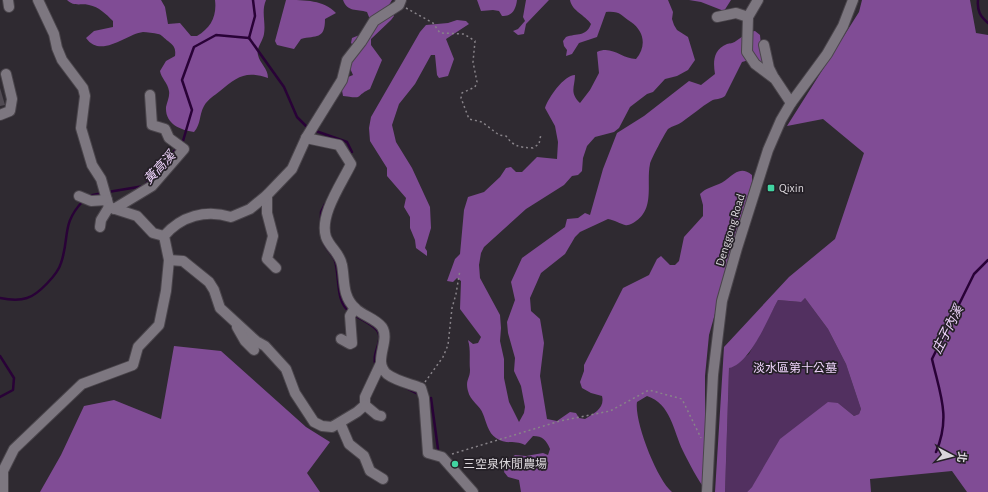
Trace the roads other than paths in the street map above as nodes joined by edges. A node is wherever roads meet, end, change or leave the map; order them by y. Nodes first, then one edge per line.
1 (38, 0) edge
2 (758, 0) edge
3 (853, 0) edge
4 (400, 2) edge
5 (717, 17) dead end
6 (748, 18) junction
7 (764, 45) dead end
8 (6, 74) dead end
9 (775, 79) junction
10 (150, 95) dead end
11 (791, 103) junction
12 (0, 115) edge
13 (306, 138) junction
14 (267, 195) junction
15 (80, 196) dead end
16 (110, 206) junction
17 (100, 227) dead end
18 (164, 236) junction
19 (169, 260) junction
20 (276, 268) dead end
21 (355, 308) junction
22 (233, 320) junction
23 (341, 339) dead end
24 (254, 350) dead end
25 (381, 363) junction
26 (365, 405) junction
27 (381, 416) dead end
28 (340, 423) junction
29 (383, 479) dead end
30 (3, 492) edge
31 (473, 492) edge
32 (707, 492) edge

1 - 16 street
2 - 6 street
3 - 11 street, Denggong Road
4 - 13 street
5 - 6 street
6 - 9 street
7 - 9 street
8 - 12 street
9 - 11 street
10 - 16 street
11 - 32 street, Denggong Road
13 - 14 street
13 - 21 street
14 - 18 street
14 - 20 street
15 - 16 street
16 - 17 street
16 - 18 street
18 - 19 street
19 - 22 street
19 - 30 street
21 - 23 street
21 - 25 street
22 - 24 street
22 - 28 street
25 - 26 street
25 - 31 street
26 - 27 street
26 - 28 street
28 - 29 street

